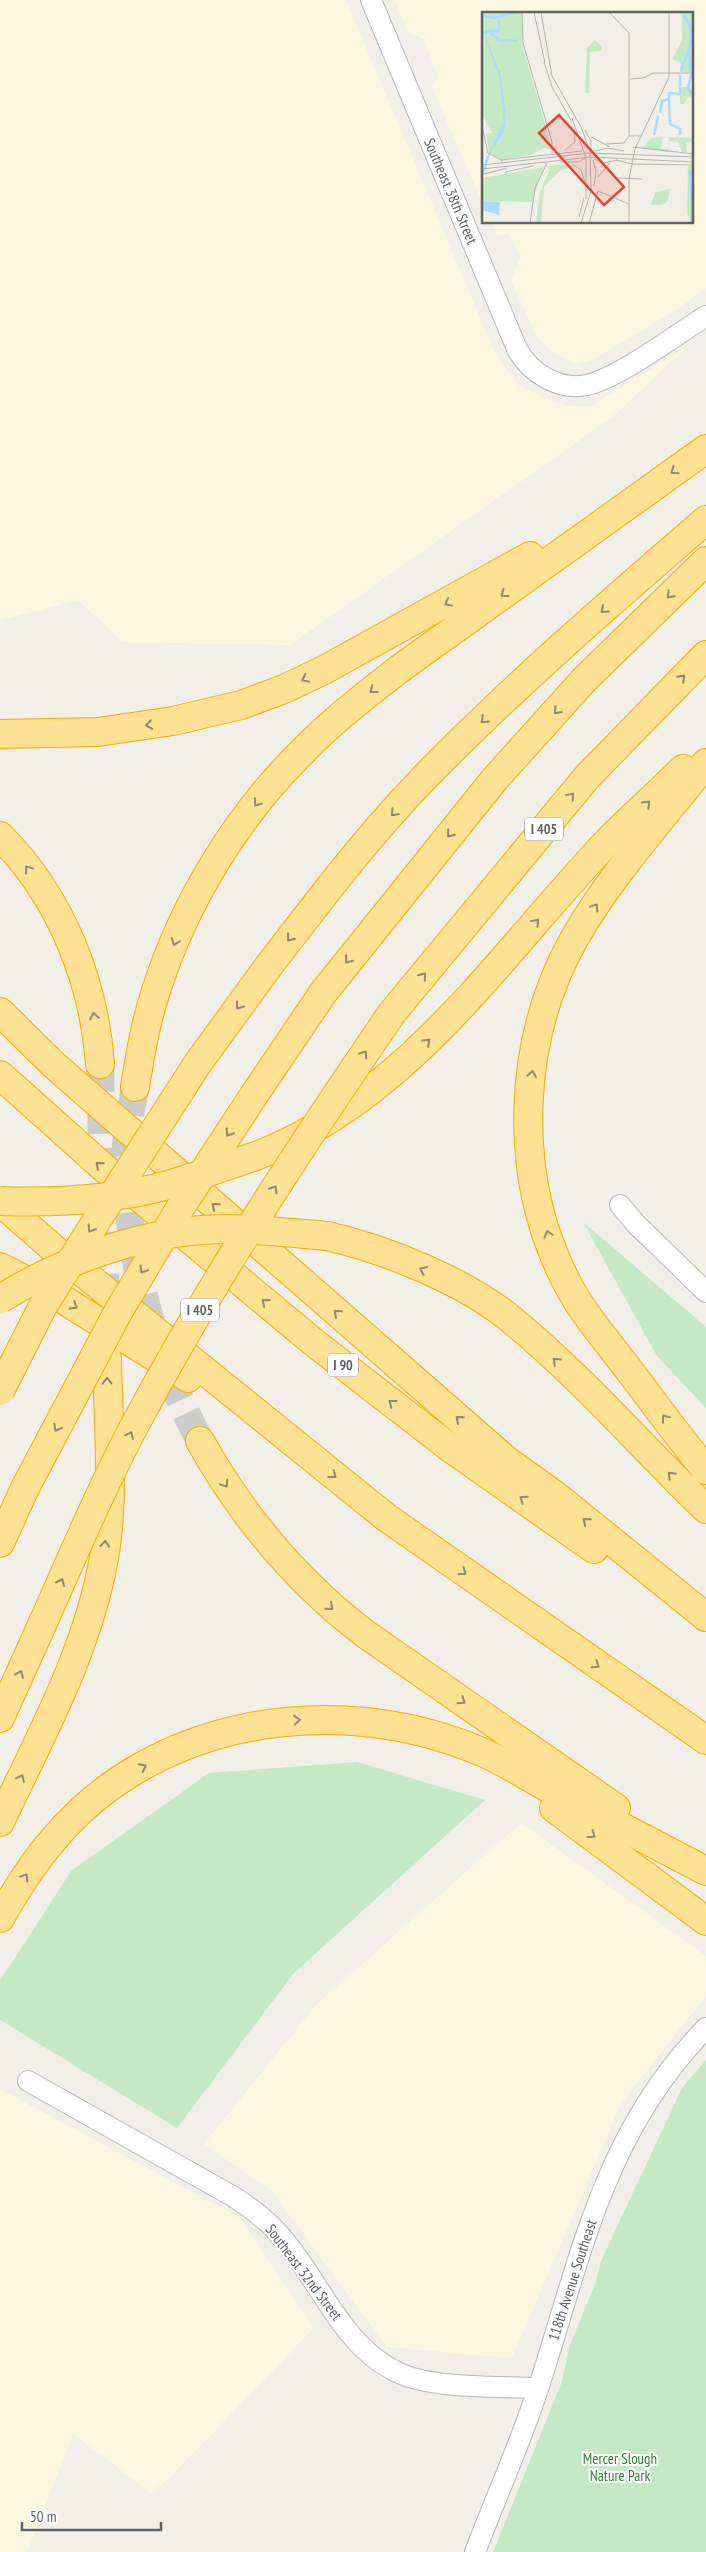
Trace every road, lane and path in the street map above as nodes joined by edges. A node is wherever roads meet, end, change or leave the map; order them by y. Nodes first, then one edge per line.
1 (371, 0) edge
2 (706, 316) edge
3 (706, 449) edge
4 (643, 493) junction
5 (706, 520) edge
6 (706, 561) edge
7 (706, 655) edge
8 (0, 734) edge
9 (706, 748) edge
10 (706, 764) edge
11 (0, 836) edge
12 (0, 1012) edge
13 (100, 1064) tunnel mouth
14 (0, 1075) edge
15 (136, 1087) tunnel mouth
16 (0, 1202) edge
17 (620, 1205) dead end
18 (0, 1267) edge
19 (706, 1292) edge
20 (0, 1299) edge
21 (107, 1358) dead end
22 (0, 1391) edge
23 (200, 1441) tunnel mouth
24 (295, 1445) junction
25 (706, 1470) edge
26 (706, 1509) edge
27 (0, 1543) edge
28 (706, 1617) edge
29 (706, 1628) edge
30 (0, 1718) edge
31 (416, 1730) junction
32 (706, 1740) edge
33 (0, 1822) edge
34 (706, 1870) edge
35 (0, 1918) edge
36 (702, 1919) edge
37 (706, 2028) edge
38 (28, 2081) dead end
39 (538, 2388) junction
40 (474, 2552) edge

1 - 2 street, Southeast 38th Street
3 -> 4 highway
4 -> 8 highway
4 -> 15 highway
5 -> 22 highway, bridge
6 -> 27 highway, bridge
30 -> 7 highway, I 405, bridge
16 -> 9 highway, bridge
25 -> 10 highway
13 -> 11 highway
28 -> 12 highway
29 -> 14 highway, I 90
16 - 24 highway
17 - 19 street
18 -> 24 highway
26 -> 20 highway, bridge
33 -> 21 highway
23 -> 34 highway
24 -> 32 highway
31 - 34 highway
35 -> 31 highway
31 -> 36 highway
37 - 39 street, 118th Avenue Southeast
38 - 39 street, Southeast 32nd Street
39 - 40 street, 118th Avenue Southeast

